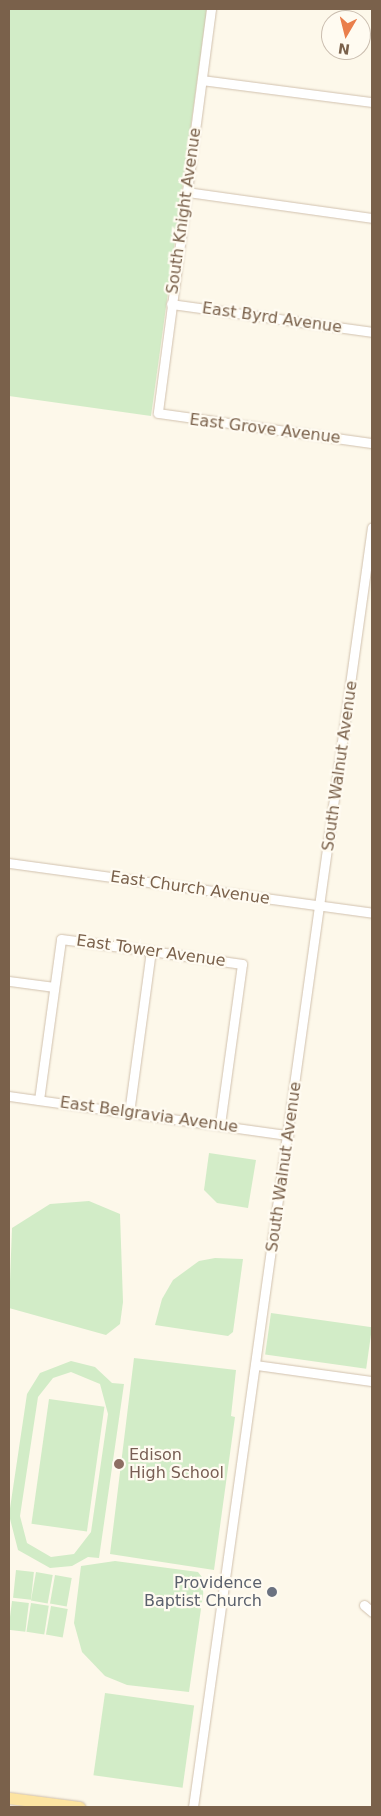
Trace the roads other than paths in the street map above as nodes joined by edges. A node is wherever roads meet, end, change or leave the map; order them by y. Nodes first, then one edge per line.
1 (212, 9) edge
2 (202, 80) junction
3 (372, 102) edge
4 (187, 192) junction
5 (372, 218) edge
6 (171, 304) junction
7 (372, 332) edge
8 (158, 413) joint
9 (372, 443) edge
10 (372, 527) edge
11 (9, 863) edge
12 (320, 906) junction
13 (372, 913) edge
14 (151, 951) junction
15 (9, 981) edge
16 (54, 987) junction
17 (9, 1096) edge
18 (39, 1100) junction
19 (128, 1113) junction
20 (220, 1125) junction
21 (288, 1135) junction
22 (256, 1366) junction
23 (372, 1381) edge
24 (364, 1605) dead end
25 (372, 1612) edge
26 (9, 1798) edge
27 (50, 1806) edge
28 (79, 1807) edge
29 (193, 1807) edge

1 - 2 street, South Knight Avenue
2 - 3 street
2 - 4 street, South Knight Avenue
4 - 5 street
4 - 6 street, South Knight Avenue
6 - 7 street, East Byrd Avenue
6 - 8 street, South Knight Avenue
8 - 9 street, East Grove Avenue
10 - 12 street, South Walnut Avenue
11 - 12 street, East Church Avenue
12 - 13 street, East Church Avenue
12 - 21 street, South Walnut Avenue
14 - 16 street, East Tower Avenue
14 - 19 street
14 - 20 street, East Tower Avenue
15 - 16 street
16 - 18 street
17 - 18 street, East Belgravia Avenue
18 - 19 street, East Belgravia Avenue
19 - 20 street, East Belgravia Avenue
20 - 21 street, East Belgravia Avenue
21 - 22 street, South Walnut Avenue
22 - 23 street
22 - 29 street, South Walnut Avenue
24 - 25 street
26 - 27 main road
27 - 28 main road

